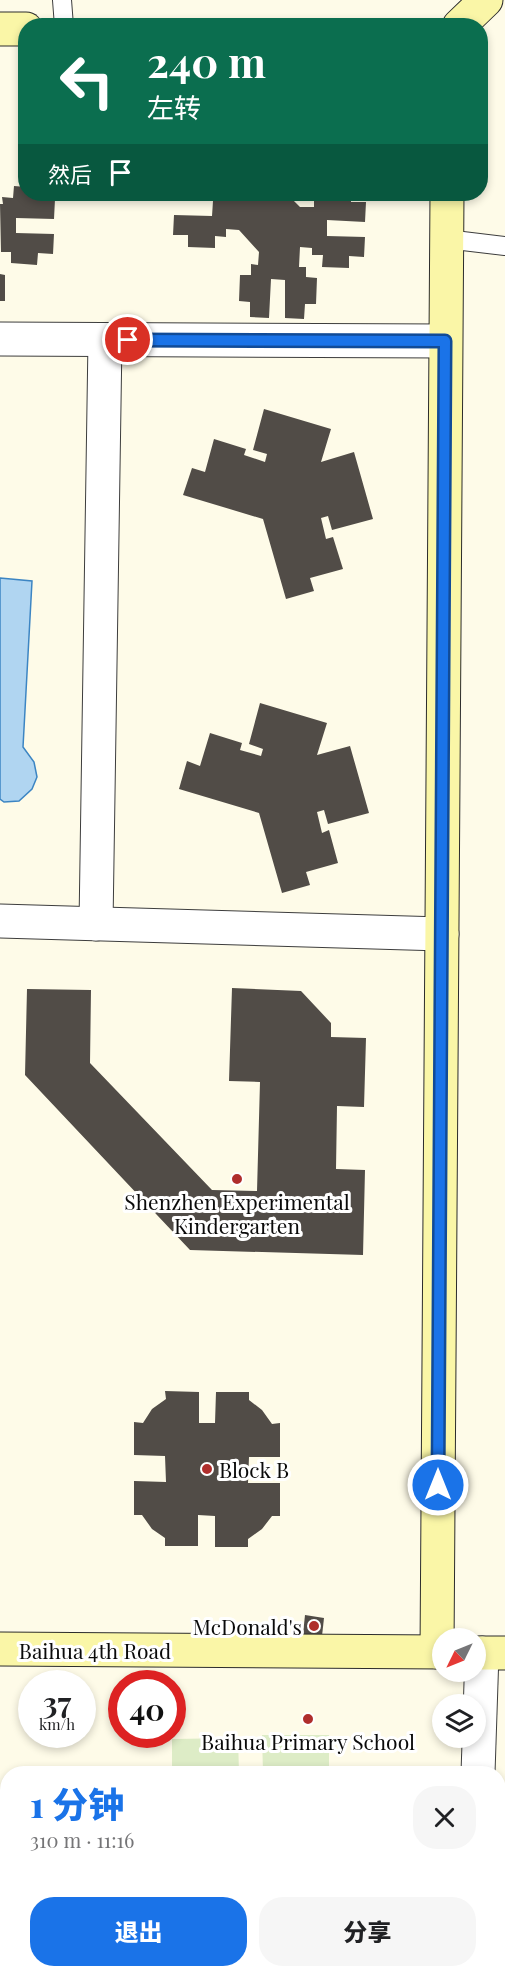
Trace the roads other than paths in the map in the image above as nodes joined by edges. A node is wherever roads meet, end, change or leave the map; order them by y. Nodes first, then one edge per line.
1 (62, 0) edge
2 (486, 0) edge
3 (63, 18) edge
4 (467, 18) edge
5 (0, 28) edge
6 (18, 29) edge
7 (447, 201) edge
8 (446, 239) junction
9 (505, 246) edge
10 (0, 339) edge
11 (105, 340) junction
12 (445, 341) junction
13 (0, 921) edge
14 (96, 924) junction
15 (442, 934) junction
16 (440, 1628) edge
17 (0, 1649) edge
18 (432, 1652) edge
19 (488, 1653) edge
20 (479, 1766) edge

1 - 3 lane
2 - 4 street
5 - 6 street
7 - 8 street
8 - 9 lane
8 - 12 street
10 - 11 street
11 - 12 street
11 - 14 street
12 - 15 street
13 - 14 street
14 - 15 street
15 - 16 street
17 - 18 street, Baihua 4th Road
19 - 20 street

